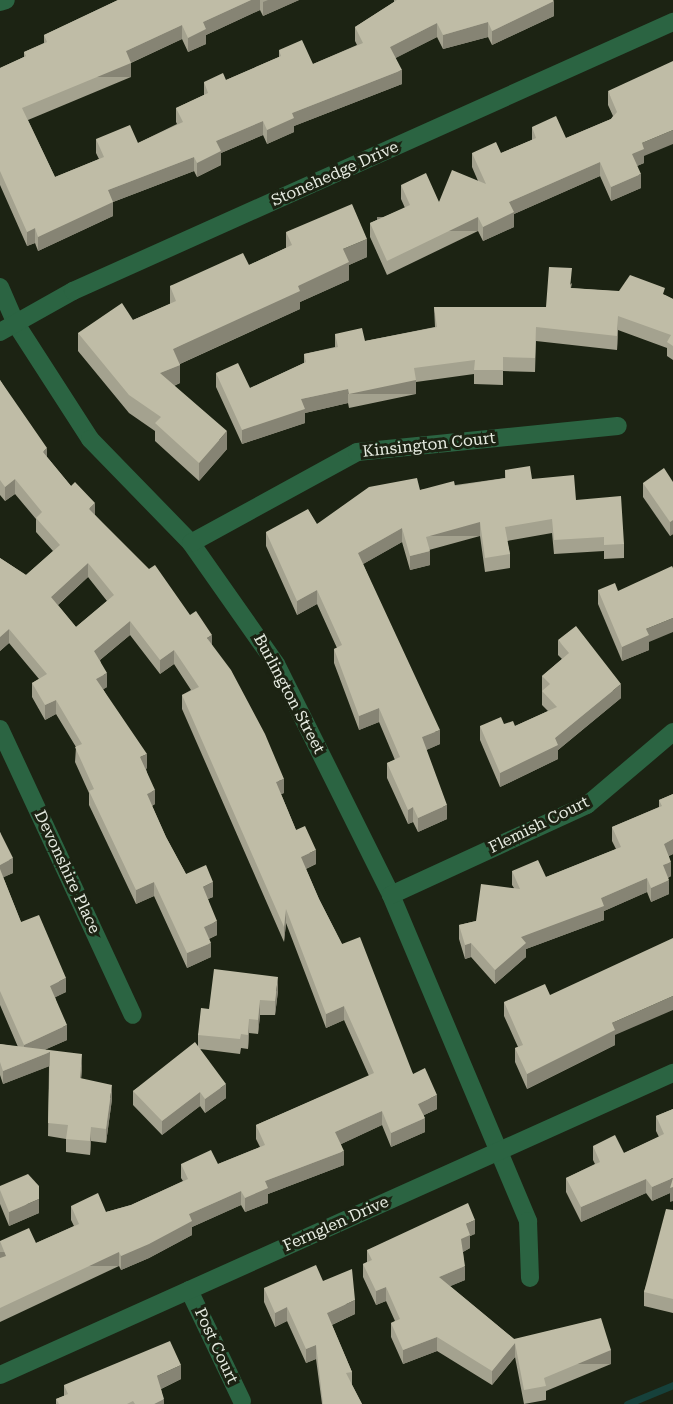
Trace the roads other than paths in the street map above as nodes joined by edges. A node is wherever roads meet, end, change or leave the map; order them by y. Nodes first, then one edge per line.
1 (6, 0) edge
2 (0, 2) edge
3 (673, 22) edge
4 (0, 287) edge
5 (8, 328) edge
6 (618, 426) dead end
7 (191, 543) junction
8 (0, 729) edge
9 (673, 732) edge
10 (390, 895) junction
11 (133, 1015) dead end
12 (673, 1073) edge
13 (498, 1152) junction
14 (530, 1278) dead end
15 (189, 1290) junction
16 (0, 1375) edge
17 (242, 1401) dead end

1 - 2 street
3 - 5 street, Stonehedge Drive
4 - 5 street, Burlington Street
5 - 7 street, Burlington Street
6 - 7 street, Kinsington Court
7 - 10 street, Burlington Street
8 - 11 street, Devonshire Place
9 - 10 street, Flemish Court
10 - 13 street, Burlington Street
12 - 13 street, Fernglen Drive
13 - 14 street, Burlington Street
13 - 15 street, Fernglen Drive
15 - 16 street, Fernglen Drive
15 - 17 street, Post Court

